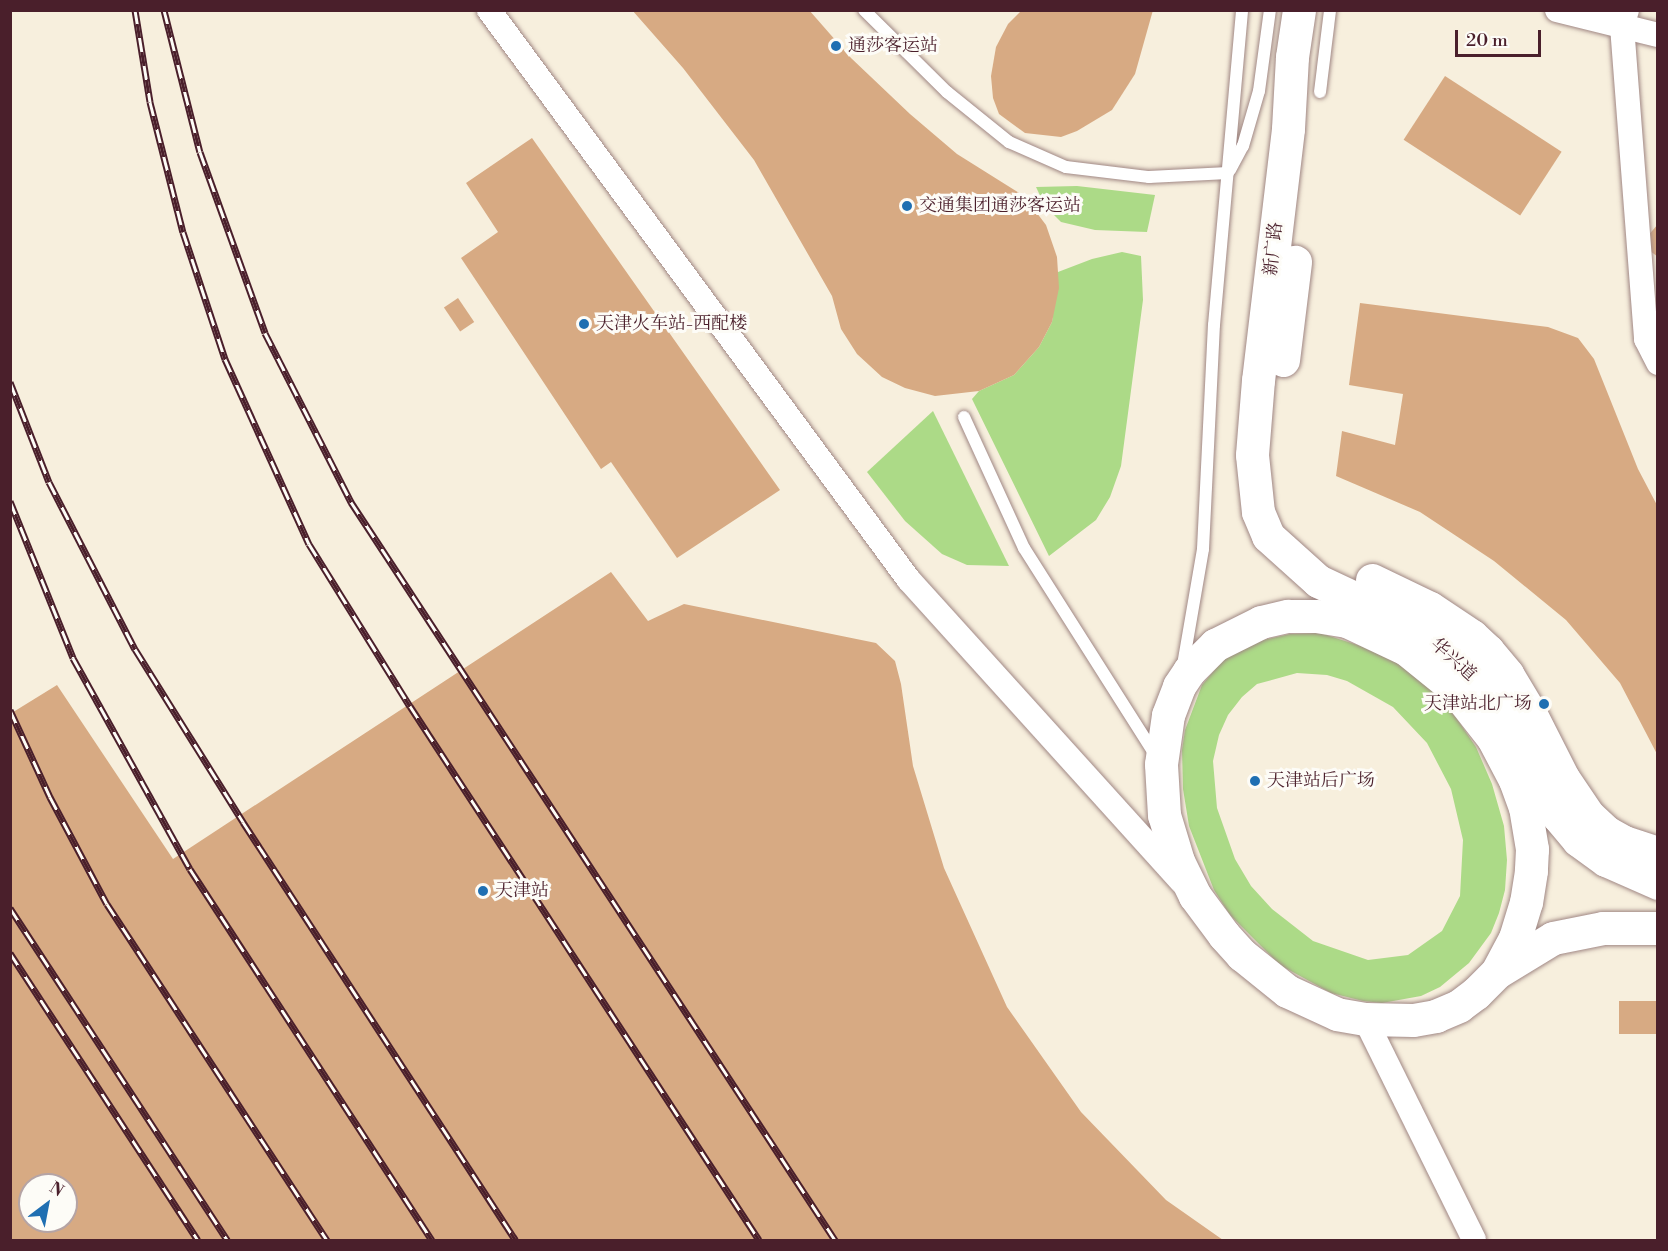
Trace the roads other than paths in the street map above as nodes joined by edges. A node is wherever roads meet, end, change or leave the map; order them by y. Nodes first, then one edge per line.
1 (489, 10) edge
2 (864, 10) edge
3 (1242, 10) edge
4 (1270, 10) edge
5 (1299, 10) edge
6 (1330, 10) edge
7 (1557, 10) edge
8 (1624, 18) edge
9 (1658, 35) edge
10 (1320, 92) dead end
11 (1288, 129) junction
12 (1228, 173) junction
13 (1658, 363) edge
14 (964, 417) dead end
15 (1254, 488) joint
16 (1179, 686) junction
17 (1161, 764) junction
18 (1658, 853) edge
19 (1658, 882) edge
20 (1195, 896) junction
21 (1658, 928) edge
22 (1497, 972) junction
23 (1365, 1019) junction
24 (1474, 1240) edge

1 - 20 street
2 - 12 lane
3 - 12 lane
4 - 12 lane
5 - 11 main road, 新广路
6 - 10 lane
7 - 8 street
8 - 9 street
8 - 13 street
11 - 15 main road, 新广路
11 - 18 main road
12 - 16 lane
14 - 17 lane
15 - 19 main road, 华兴道
16 - 17 main road
16 - 22 main road
17 - 20 main road
20 - 23 main road
21 - 22 main road
22 - 23 main road
23 - 24 street

